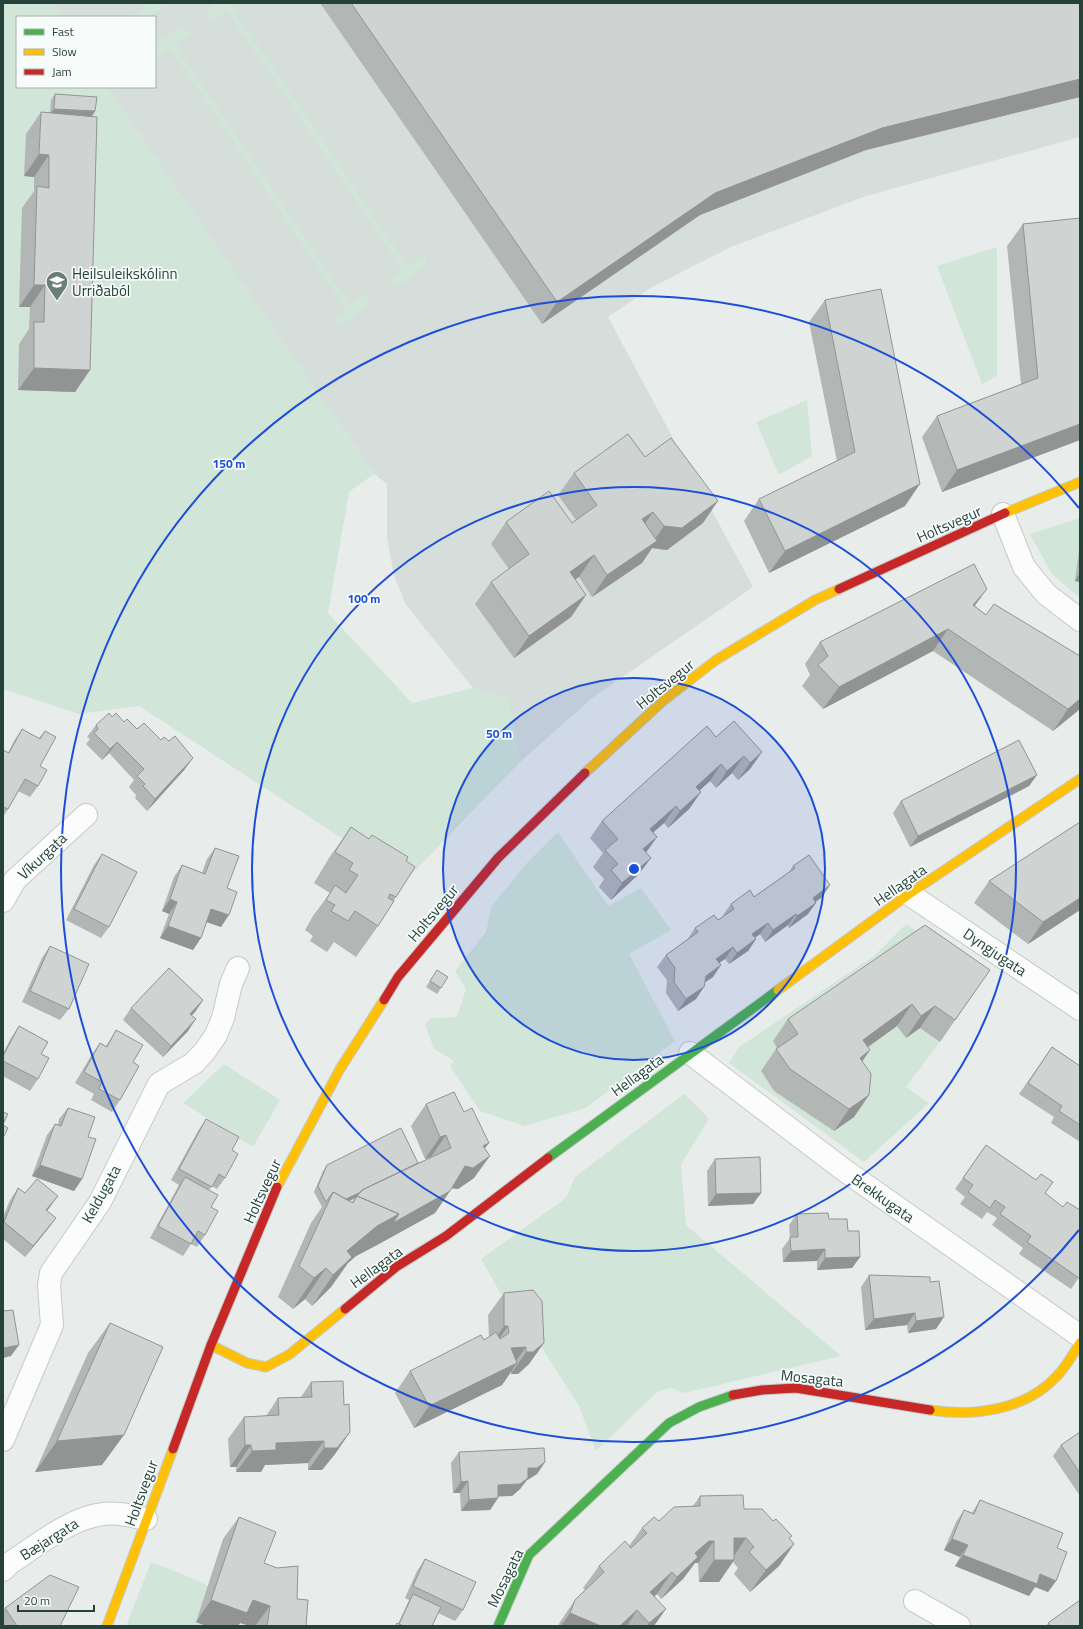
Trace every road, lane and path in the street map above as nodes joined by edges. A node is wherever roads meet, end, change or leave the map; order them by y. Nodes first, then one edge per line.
1 (1080, 482) edge
2 (1003, 514) junction
3 (1080, 620) edge
4 (1080, 779) edge
5 (86, 815) dead end
6 (909, 894) junction
7 (3, 901) edge
8 (238, 968) dead end
9 (1080, 1009) edge
10 (690, 1053) junction
11 (1080, 1336) edge
12 (1080, 1343) edge
13 (211, 1345) junction
14 (3, 1440) edge
15 (146, 1519) junction
16 (5, 1562) edge
17 (915, 1601) dead end
18 (107, 1626) edge
19 (498, 1626) edge
20 (959, 1626) edge

1 - 2 street, Holtsvegur
2 - 3 street
2 - 13 street, Holtsvegur
4 - 6 street, Hellagata
5 - 7 street, Víkurgata
6 - 9 street, Dyngjugata
6 - 10 street, Hellagata
8 - 14 street, Keldugata
10 - 11 street, Brekkugata
10 - 13 street, Hellagata
12 - 19 street, Mosagata
13 - 15 street, Holtsvegur
15 - 16 street, Bæjargata
15 - 18 street, Holtsvegur
17 - 20 street

